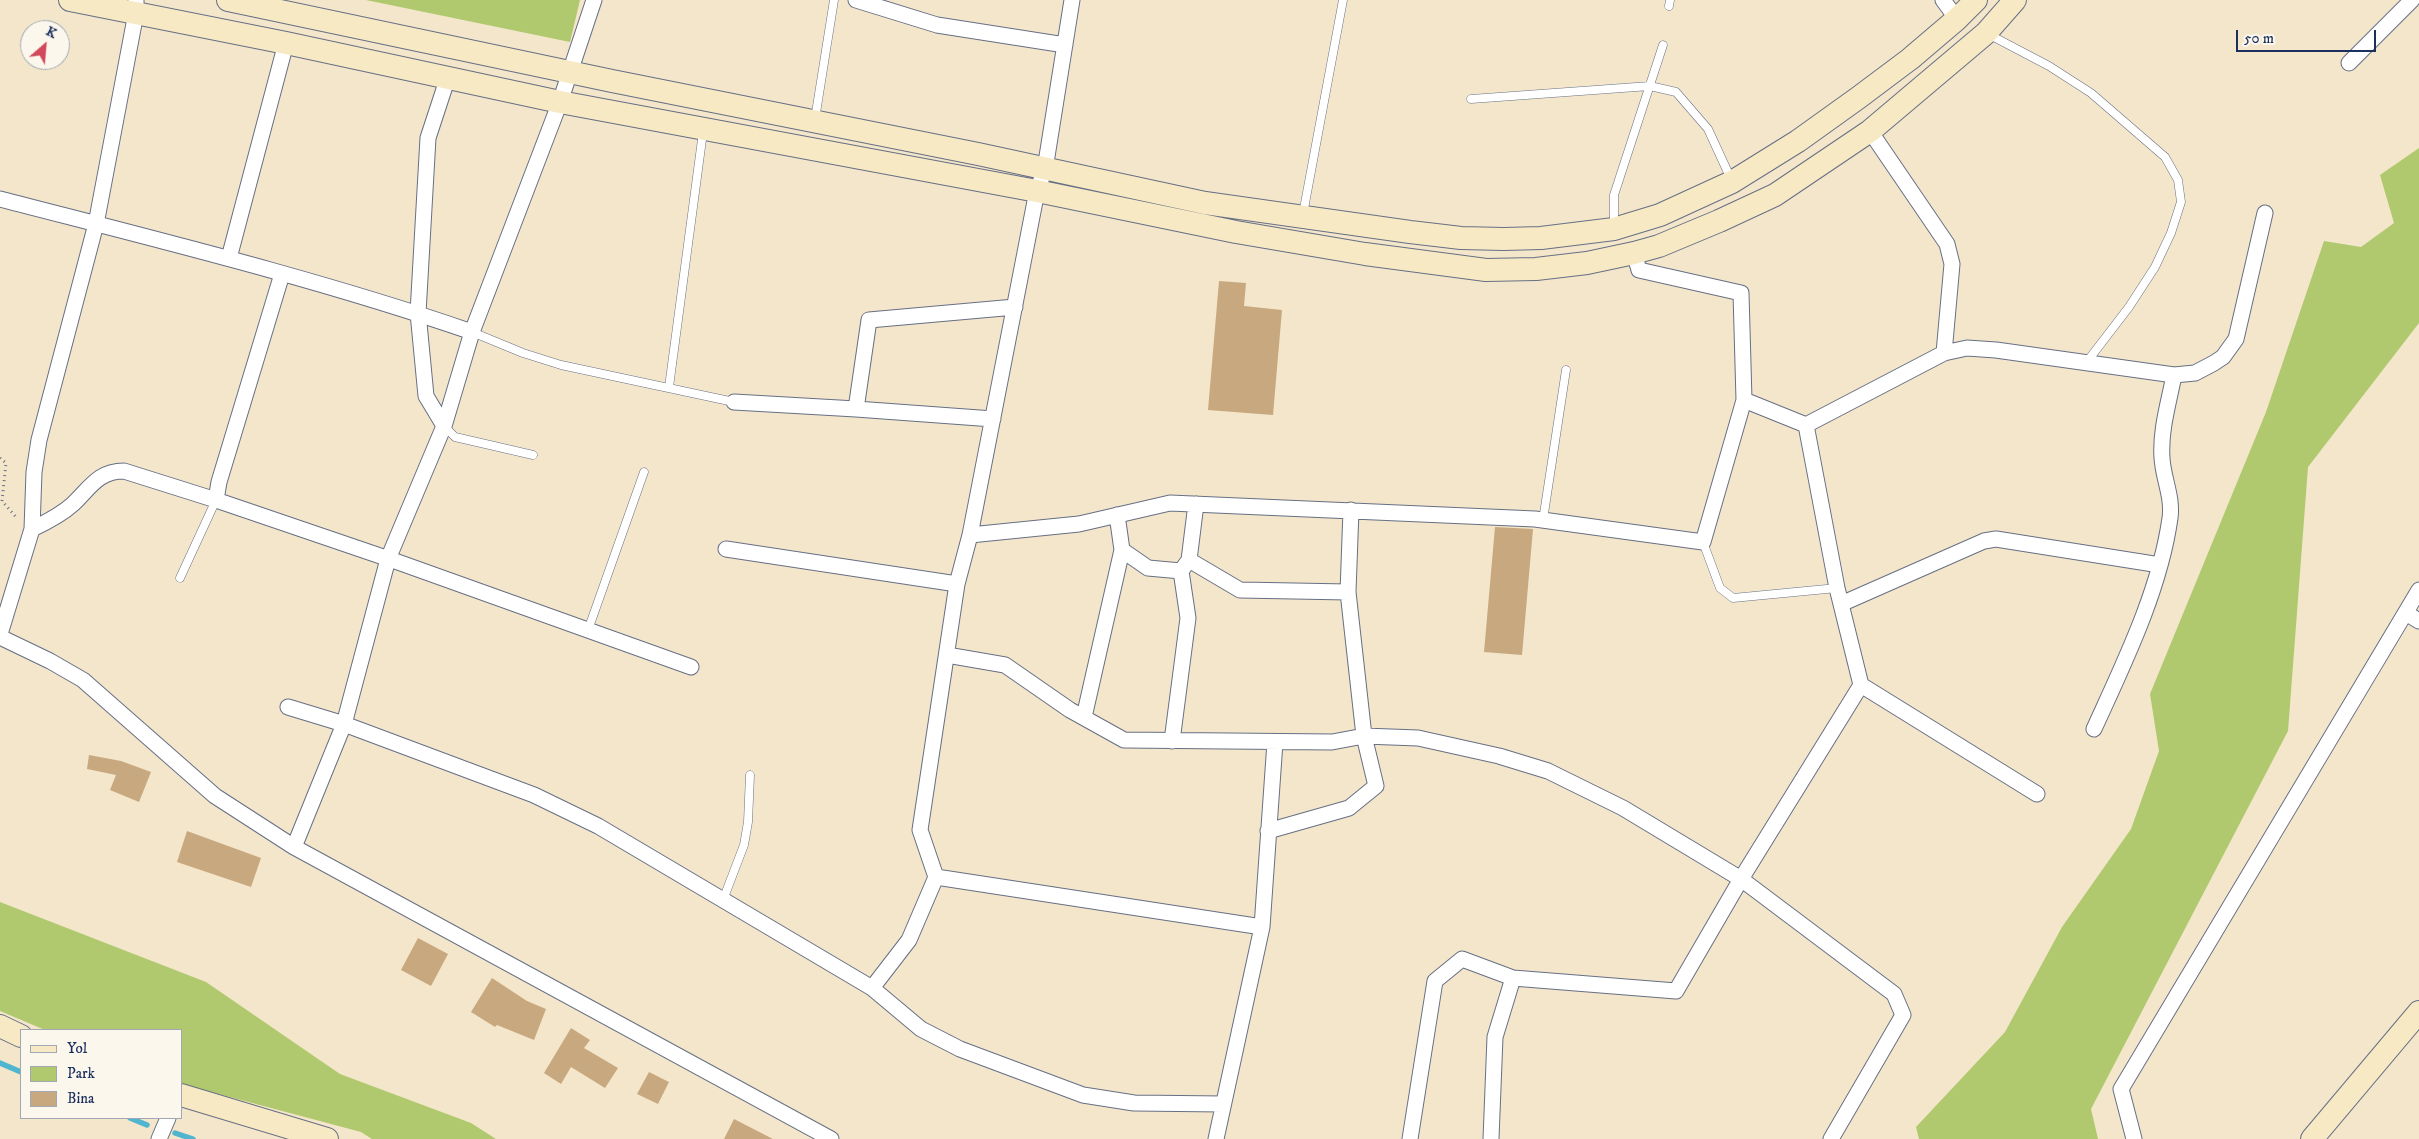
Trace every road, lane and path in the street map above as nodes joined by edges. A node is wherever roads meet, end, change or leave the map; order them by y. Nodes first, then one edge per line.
1 (70, 0) edge
2 (228, 0) edge
3 (594, 0) edge
4 (834, 0) edge
5 (856, 0) edge
6 (1072, 0) edge
7 (1343, 0) edge
8 (1943, 0) edge
9 (1976, 0) edge
10 (2015, 0) edge
11 (2412, 0) edge
12 (136, 6) edge
13 (1957, 19) junction
14 (1986, 33) junction
15 (286, 43) junction
16 (1065, 45) junction
17 (1663, 45) dead end
18 (2349, 63) dead end
19 (570, 72) junction
20 (448, 77) junction
21 (1650, 86) junction
22 (1471, 99) dead end
23 (560, 102) junction
24 (814, 121) junction
25 (704, 129) junction
26 (1870, 131) junction
27 (1045, 169) junction
28 (1732, 182) junction
29 (1038, 191) junction
30 (0, 199) edge
31 (2265, 213) dead end
32 (1302, 217) junction
33 (96, 224) junction
34 (1614, 229) junction
35 (1634, 253) junction
36 (229, 258) junction
37 (282, 274) junction
38 (1015, 307) junction
39 (418, 313) junction
40 (472, 332) junction
41 (1944, 353) junction
42 (2086, 363) junction
43 (1566, 370) dead end
44 (2174, 375) junction
45 (669, 387) junction
46 (1744, 400) junction
47 (734, 402) joint
48 (856, 409) junction
49 (993, 419) junction
50 (1806, 425) junction
51 (444, 426) junction
52 (533, 455) dead end
53 (0, 458) edge
54 (644, 472) dead end
55 (216, 500) junction
56 (1196, 504) junction
57 (1351, 510) junction
58 (1117, 515) junction
59 (1543, 520) junction
60 (32, 529) junction
61 (970, 535) junction
62 (1703, 542) junction
63 (726, 549) dead end
64 (1122, 550) junction
65 (388, 559) junction
66 (2160, 565) junction
67 (1185, 566) junction
68 (180, 578) dead end
69 (957, 584) junction
70 (1837, 588) junction
71 (2419, 590) edge
72 (1348, 592) junction
73 (1841, 604) junction
74 (2406, 613) junction
75 (2419, 621) edge
76 (588, 630) junction
77 (0, 635) edge
78 (947, 655) junction
79 (691, 667) dead end
80 (1862, 685) junction
81 (288, 707) dead end
82 (1084, 717) junction
83 (344, 724) junction
84 (2094, 729) dead end
85 (1364, 736) junction
86 (1172, 740) junction
87 (1275, 742) junction
88 (750, 775) dead end
89 (2037, 794) dead end
90 (1268, 831) junction
91 (294, 847) junction
92 (936, 877) junction
93 (1741, 880) junction
94 (723, 900) junction
95 (1262, 927) junction
96 (1513, 978) junction
97 (872, 988) junction
98 (2419, 1012) edge
99 (0, 1026) edge
100 (20, 1036) edge
101 (182, 1095) edge
102 (1223, 1104) junction
103 (168, 1119) edge
104 (160, 1139) edge
105 (327, 1139) edge
106 (831, 1139) edge
107 (1216, 1139) edge
108 (1410, 1139) edge
109 (1491, 1139) edge
110 (1832, 1139) edge
111 (2134, 1139) edge
112 (2312, 1139) edge

1 - 12 street
2 - 19 street
3 - 19 street
4 - 24 lane
5 - 16 street
6 - 16 street
7 - 32 lane
8 - 13 street
9 - 13 street
10 - 14 street
11 - 18 street
12 - 15 street
12 - 33 street
13 - 28 street
14 - 26 street
14 - 42 lane
15 - 20 street
15 - 36 street
16 - 27 street
17 - 21 lane
19 - 23 street
19 - 24 street
20 - 23 street
20 - 39 street
21 - 22 lane
21 - 28 lane
21 - 34 lane
23 - 25 street
23 - 40 street
24 - 27 street
25 - 29 street
25 - 45 lane
26 - 35 street
26 - 41 street
27 - 29 street
27 - 32 street
28 - 34 street
29 - 35 street
29 - 38 street
30 - 33 street
31 - 44 street
32 - 34 street
33 - 36 street
33 - 60 street
35 - 46 street
36 - 37 street
37 - 39 street
37 - 55 street
38 - 48 street
38 - 49 street
39 - 40 street
39 - 51 street
40 - 45 lane
40 - 51 street
41 - 42 street
41 - 50 street
42 - 44 street
43 - 59 lane
44 - 66 street
45 - 47 lane
46 - 50 street
46 - 62 street
47 - 48 street
48 - 49 street
49 - 61 street
50 - 70 street
51 - 52 lane
51 - 65 street
53 - 60 path
54 - 76 lane
55 - 60 street
55 - 65 street
55 - 68 lane
56 - 57 street
56 - 58 street
56 - 67 street
57 - 59 street
57 - 72 street
58 - 61 street
58 - 64 street
59 - 62 street
60 - 77 street
61 - 69 street
62 - 70 lane
63 - 69 street
64 - 67 street
64 - 82 street
65 - 76 street
65 - 83 street
66 - 73 street
66 - 84 street
67 - 72 street
67 - 86 street
69 - 78 street
70 - 73 street
71 - 74 street
72 - 85 street
73 - 80 street
74 - 75 street
74 - 111 street
76 - 79 street
77 - 91 street
78 - 82 street
78 - 92 street
80 - 89 street
80 - 93 street
81 - 83 street
82 - 86 street
83 - 91 street
83 - 94 street
85 - 87 street
85 - 90 street
85 - 93 street
86 - 87 street
87 - 90 street
88 - 94 lane
90 - 95 street
91 - 106 street
92 - 95 street
92 - 97 street
93 - 96 street
93 - 110 street
94 - 97 street
95 - 102 street
96 - 108 street
96 - 109 street
97 - 102 street
98 - 112 street
99 - 100 street
101 - 105 street
102 - 107 street
103 - 104 street

